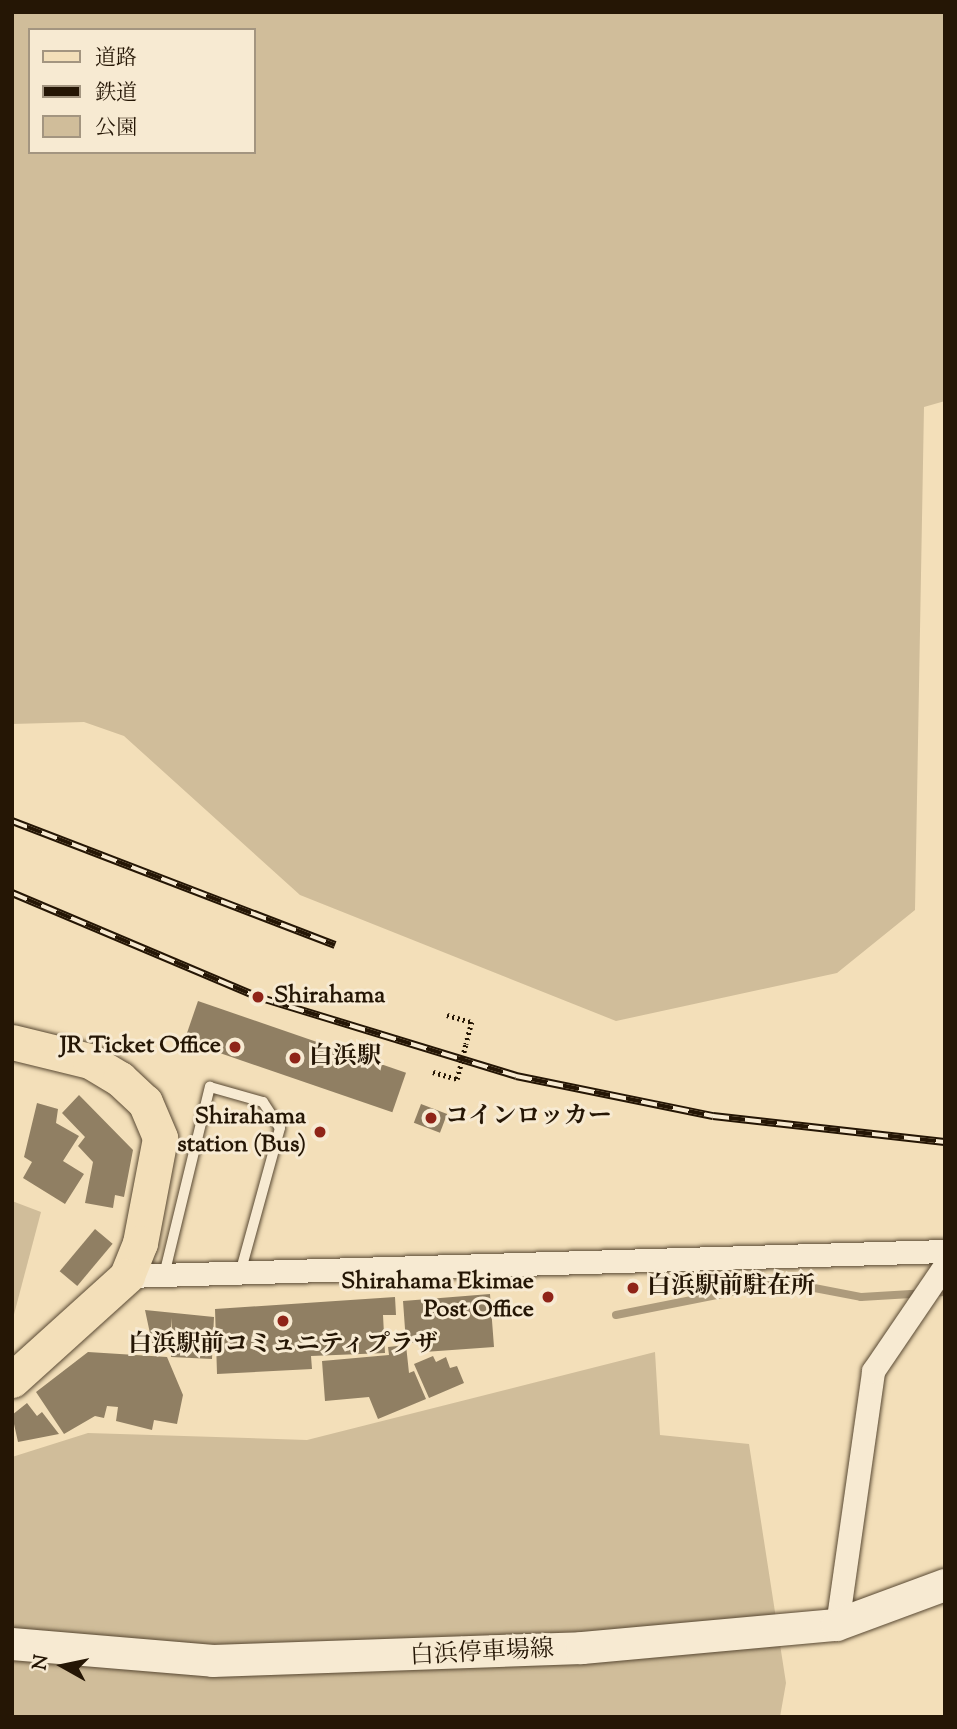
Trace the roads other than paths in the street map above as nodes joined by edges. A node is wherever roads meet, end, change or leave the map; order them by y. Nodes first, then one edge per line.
1 (12, 1042) edge
2 (945, 1251) edge
3 (945, 1265) edge
4 (240, 1273) junction
5 (164, 1275) junction
6 (127, 1276) junction
7 (12, 1380) edge
8 (945, 1585) edge
9 (837, 1625) junction
10 (12, 1644) edge

1 - 6 main road
2 - 4 street
3 - 9 street
4 - 5 street
4 - 5 lane
5 - 6 street
6 - 7 main road
8 - 9 main road, 白浜停車場線
9 - 10 main road, 白浜停車場線

